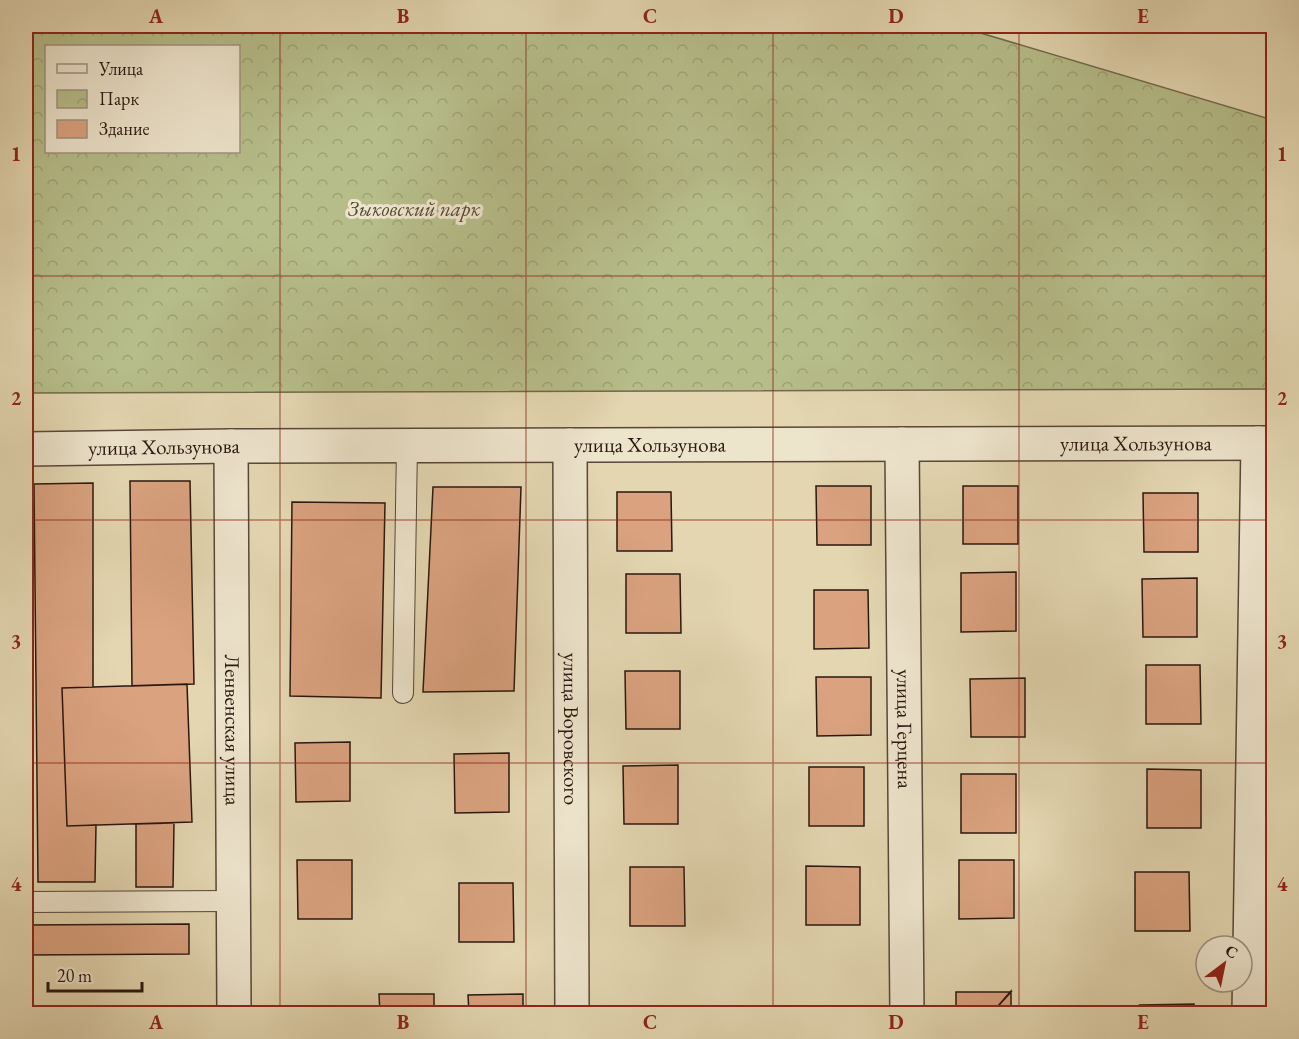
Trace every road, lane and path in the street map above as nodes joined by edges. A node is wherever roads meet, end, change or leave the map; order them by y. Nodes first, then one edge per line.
1 (1266, 443) edge
2 (902, 444) junction
3 (407, 445) junction
4 (570, 445) junction
5 (231, 446) junction
6 (26, 449) edge
7 (403, 693) dead end
8 (233, 900) junction
9 (26, 902) edge
10 (234, 1014) edge
11 (572, 1014) edge
12 (907, 1014) edge
13 (1249, 1014) edge

1 - 2 street, улица Хользунова
1 - 13 street
2 - 4 street, улица Хользунова
2 - 12 street, улица Герцена
3 - 4 street, улица Хользунова
3 - 5 street, улица Хользунова
3 - 7 lane
4 - 11 street, улица Воровского
5 - 6 street, улица Хользунова
5 - 8 street, Ленвенская улица
8 - 9 lane
8 - 10 street, Ленвенская улица

